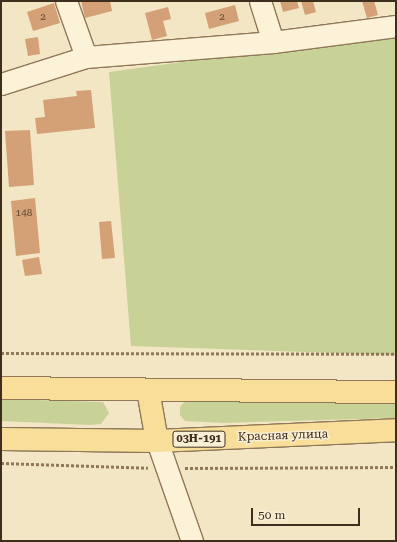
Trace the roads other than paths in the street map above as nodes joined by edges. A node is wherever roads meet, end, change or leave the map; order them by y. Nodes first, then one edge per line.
1 (66, 1) edge
2 (260, 1) edge
3 (396, 26) edge
4 (273, 42) junction
5 (86, 57) junction
6 (1, 84) edge
7 (1, 388) edge
8 (148, 390) junction
9 (396, 392) edge
10 (396, 430) edge
11 (1, 439) edge
12 (157, 441) junction
13 (192, 541) edge

1 - 5 street
2 - 4 street
3 - 4 street
4 - 5 street
5 - 6 street
7 - 8 main road
8 - 9 main road
8 - 12 main road
10 - 12 main road, Красная улица / 03Н-191
11 - 12 main road, Красная улица / 03Н-191
12 - 13 street

